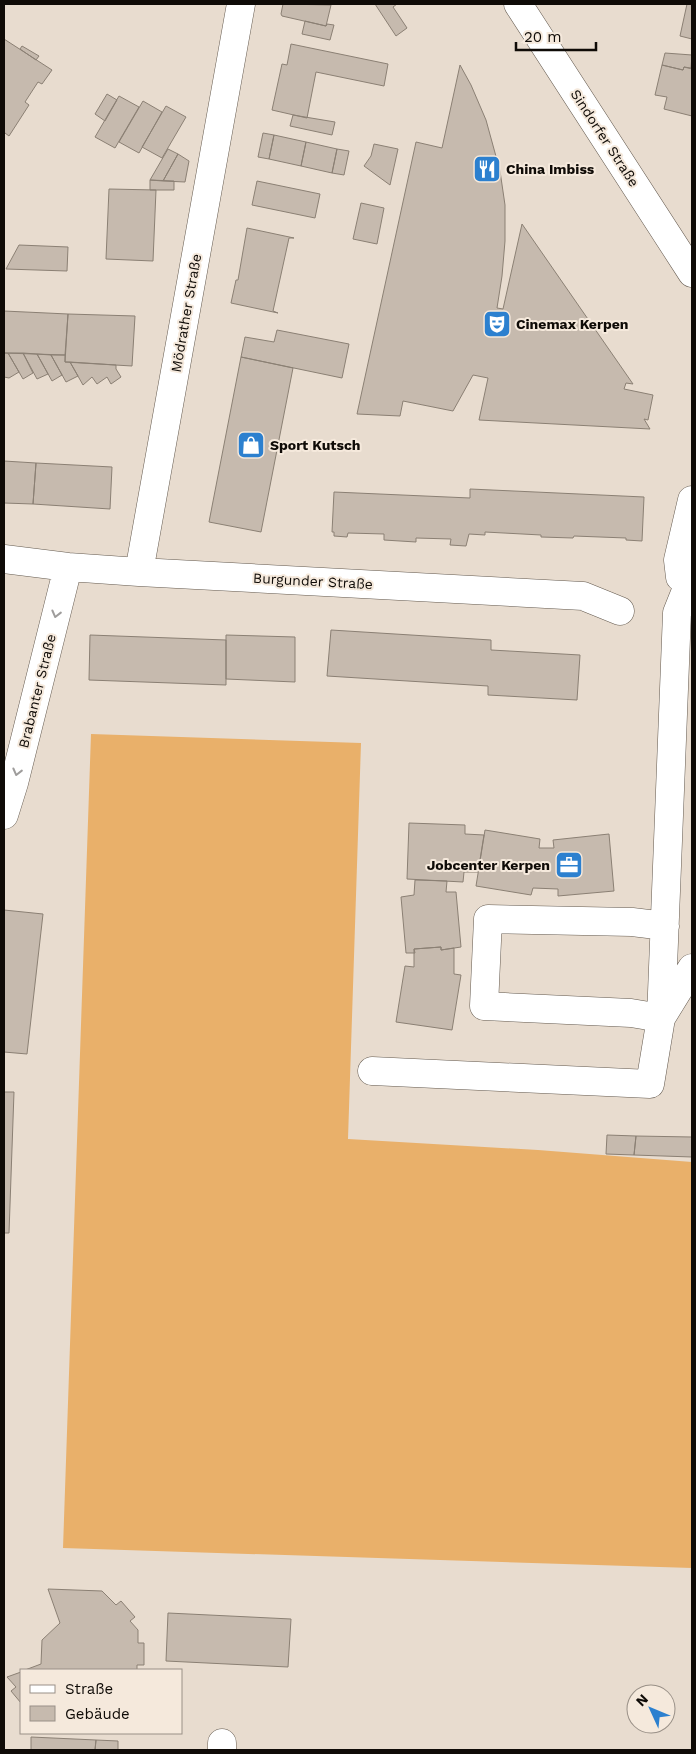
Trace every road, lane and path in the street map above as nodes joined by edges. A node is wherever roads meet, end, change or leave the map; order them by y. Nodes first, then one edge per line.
1 (241, 4) edge
2 (518, 4) edge
3 (684, 241) edge
4 (692, 273) edge
5 (692, 500) edge
6 (4, 559) edge
7 (68, 567) junction
8 (139, 572) junction
9 (691, 584) edge
10 (620, 611) dead end
11 (4, 815) edge
12 (665, 926) junction
13 (692, 968) edge
14 (661, 1018) junction
15 (372, 1071) dead end

1 - 8 street, Mödrather Straße
2 - 3 street, Sindorfer Straße
3 - 4 street, Sindorfer Straße
5 - 9 street
6 - 7 street, Burgunder Straße
7 - 8 street, Burgunder Straße
7 -> 11 street, Brabanter Straße
8 - 10 street, Burgunder Straße
9 - 12 street
12 - 14 street
12 - 14 street
13 - 14 street
14 - 15 street

